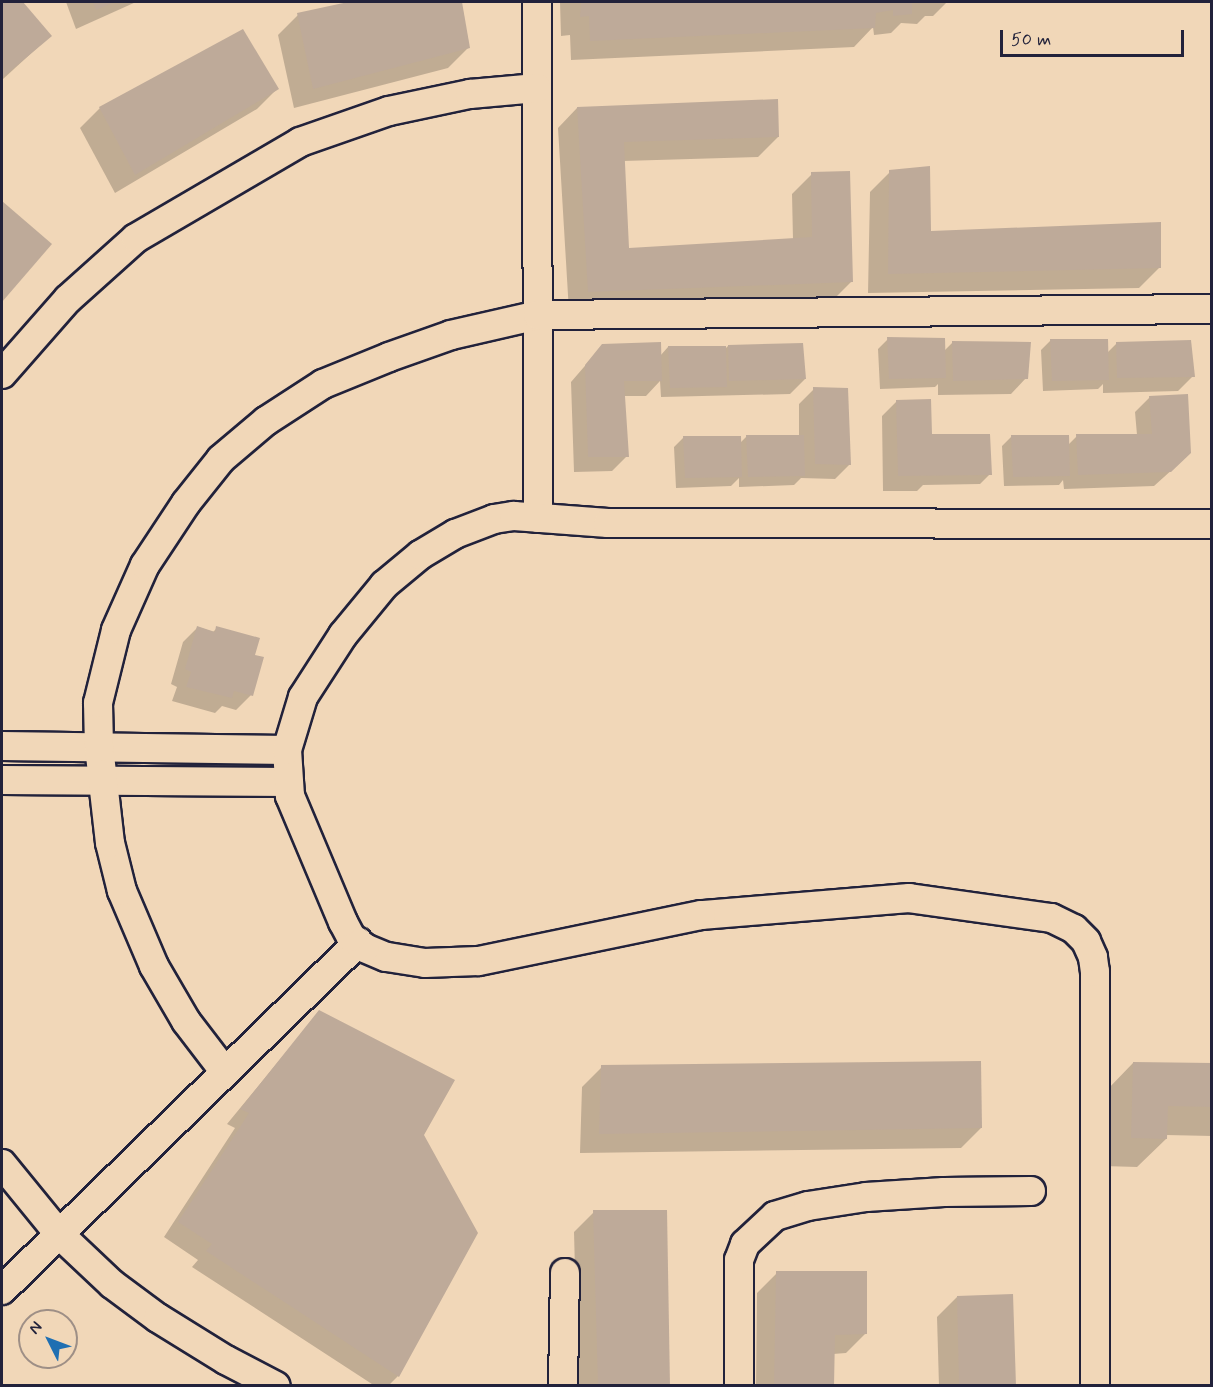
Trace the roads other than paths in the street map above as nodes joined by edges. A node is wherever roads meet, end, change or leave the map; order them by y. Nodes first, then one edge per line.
1 (537, 2) edge
2 (537, 88) junction
3 (1212, 309) edge
4 (538, 315) junction
5 (2, 374) edge
6 (538, 518) junction
7 (1212, 524) edge
8 (2, 746) edge
9 (99, 747) junction
10 (287, 750) junction
11 (2, 780) edge
12 (103, 780) junction
13 (288, 782) junction
14 (358, 942) junction
15 (225, 1072) junction
16 (2, 1164) edge
17 (1031, 1191) dead end
18 (59, 1234) junction
19 (565, 1273) dead end
20 (2, 1290) edge
21 (276, 1386) edge
22 (563, 1386) edge
23 (739, 1386) edge
24 (1095, 1386) edge

1 - 2 street
2 - 4 street
2 - 5 street
3 - 4 street
4 - 6 street
4 - 9 street
6 - 7 street
6 - 10 street
8 - 9 street
9 - 10 street
9 - 12 street
10 - 13 street
11 - 12 street
12 - 13 street
12 - 15 street
13 - 14 street
14 - 15 street
14 - 24 street
15 - 18 street
16 - 18 street
17 - 23 street
18 - 20 street
18 - 21 street
19 - 22 street

